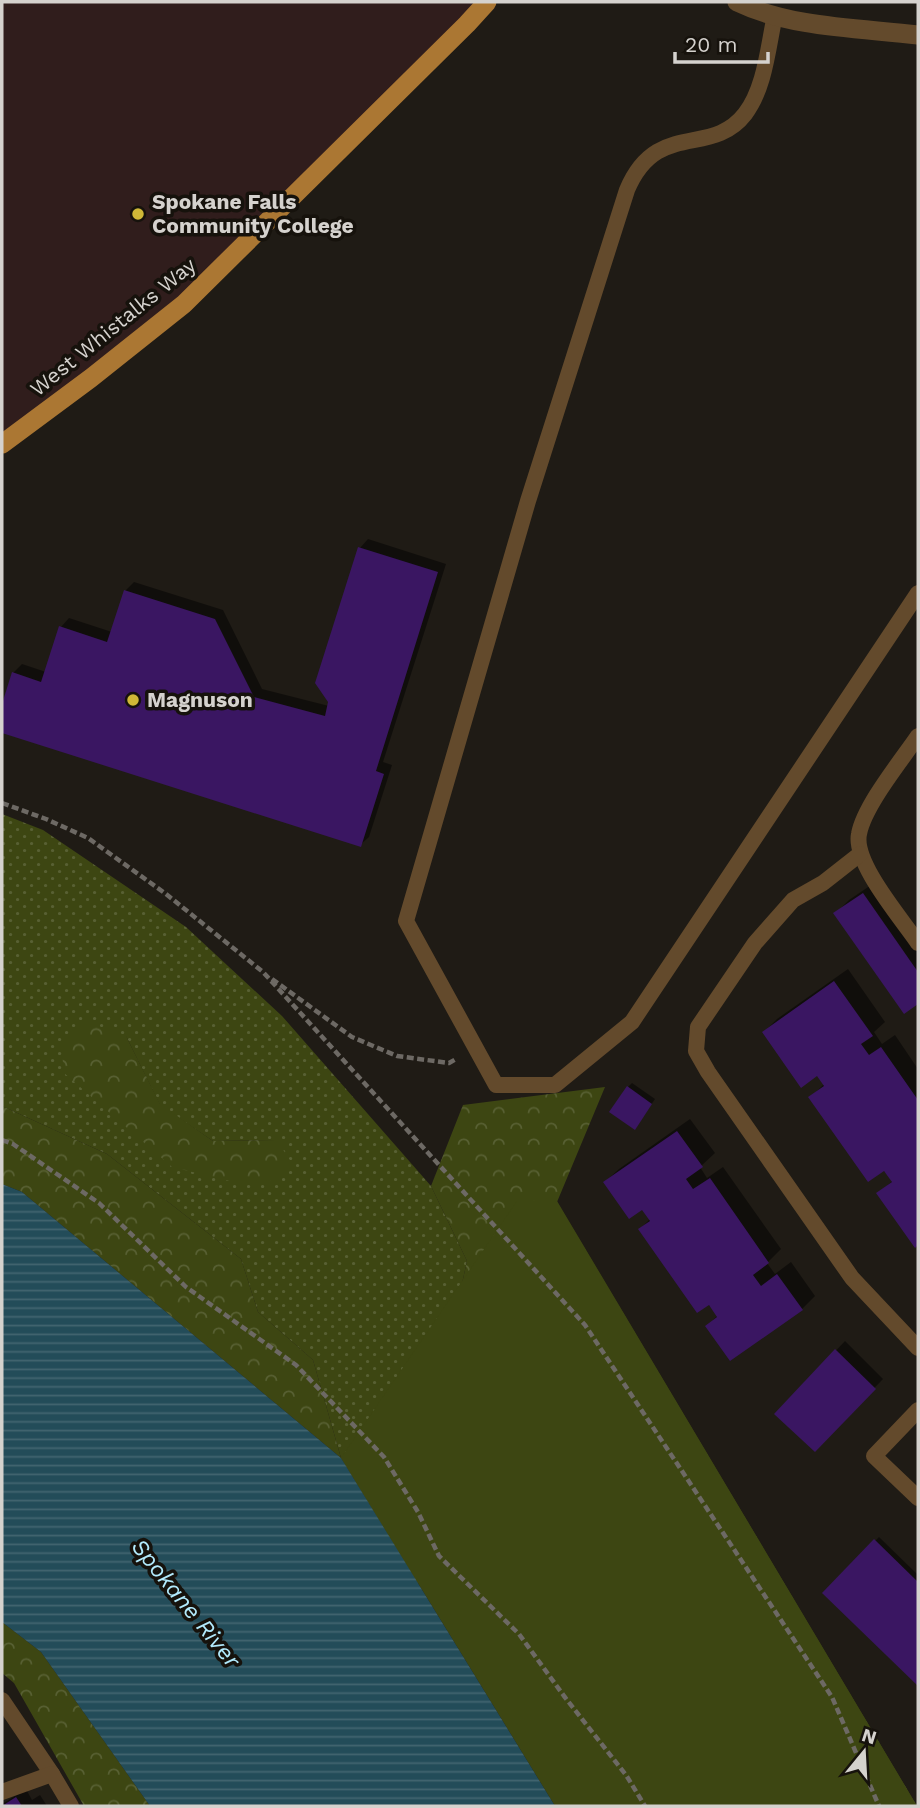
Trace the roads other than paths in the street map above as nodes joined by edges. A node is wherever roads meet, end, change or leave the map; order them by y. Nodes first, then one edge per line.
1 (487, 2) edge
2 (737, 2) edge
3 (775, 15) junction
4 (918, 35) edge
5 (2, 444) edge
6 (918, 593) edge
7 (918, 736) edge
8 (860, 854) junction
9 (918, 943) edge
10 (918, 1348) edge
11 (918, 1410) edge
12 (918, 1498) edge
13 (2, 1700) edge
14 (52, 1774) junction
15 (2, 1792) edge
16 (71, 1806) edge

1 - 5 main road, West Whistalks Way
2 - 3 street
3 - 4 street
3 - 6 lane
7 - 8 lane
8 - 9 lane
8 - 10 lane
11 - 12 lane
13 - 14 lane
14 - 15 lane
14 - 16 lane

